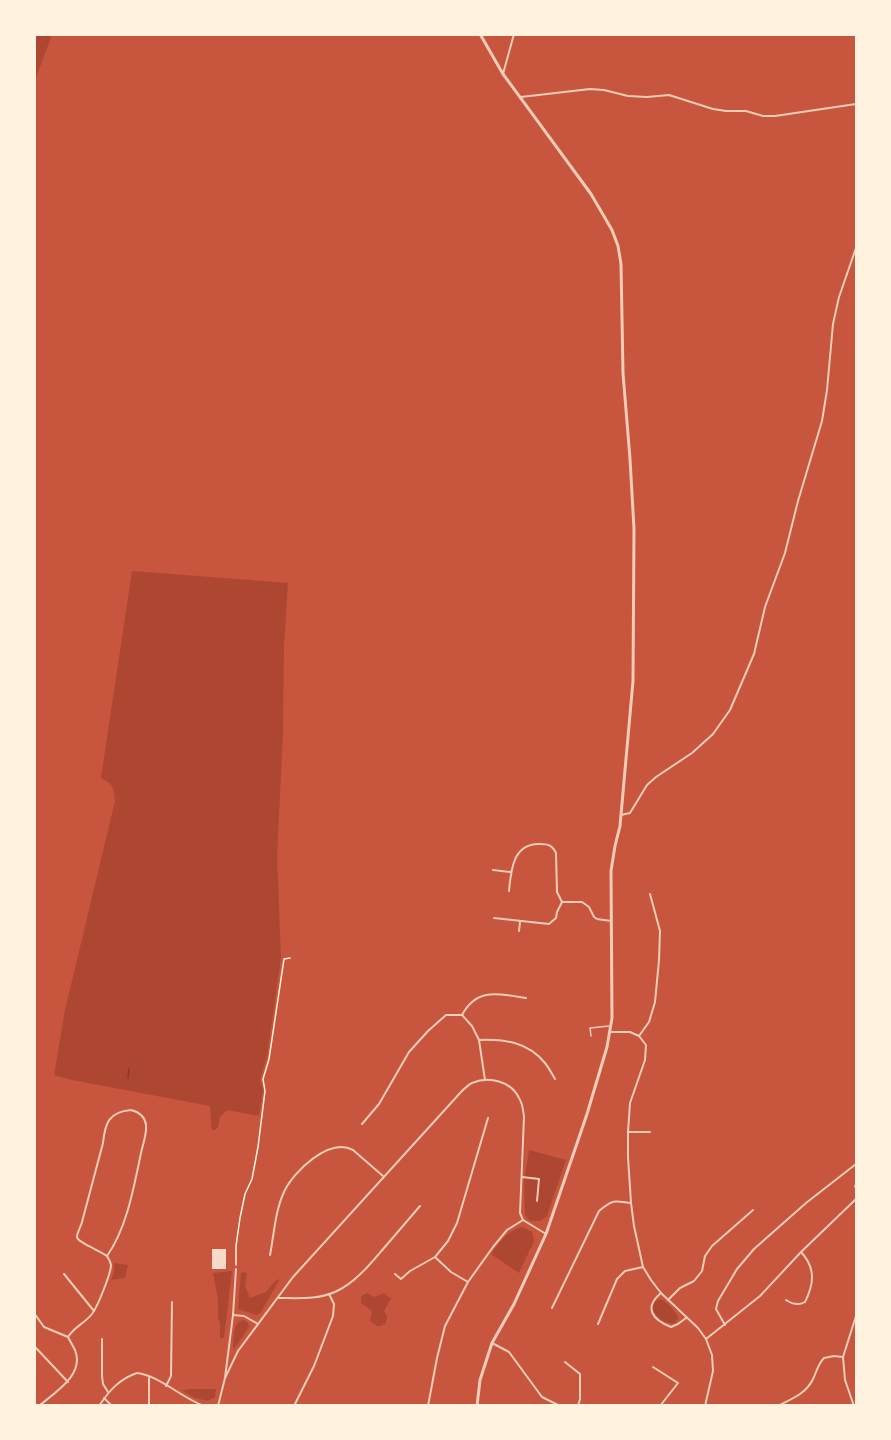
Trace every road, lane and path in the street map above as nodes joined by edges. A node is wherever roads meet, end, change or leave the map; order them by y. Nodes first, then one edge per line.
1 (480, 34) edge
2 (514, 34) edge
3 (503, 74) junction
4 (521, 97) junction
5 (856, 104) edge
6 (856, 248) edge
7 (621, 815) junction
8 (493, 870) dead end
9 (511, 872) junction
10 (509, 891) dead end
11 (650, 894) dead end
12 (562, 902) junction
13 (494, 918) dead end
14 (520, 921) junction
15 (611, 921) junction
16 (519, 931) dead end
17 (290, 958) dead end
18 (526, 998) dead end
19 (462, 1016) junction
20 (590, 1023) dead end
21 (610, 1026) junction
22 (590, 1028) junction
23 (609, 1032) junction
24 (591, 1035) dead end
25 (639, 1036) junction
26 (479, 1040) junction
27 (555, 1079) dead end
28 (485, 1080) junction
29 (489, 1118) dead end
30 (362, 1124) dead end
31 (628, 1132) junction
32 (650, 1132) dead end
33 (856, 1164) edge
34 (383, 1176) junction
35 (522, 1177) junction
36 (856, 1198) edge
37 (537, 1201) dead end
38 (631, 1203) junction
39 (420, 1206) dead end
40 (753, 1210) dead end
41 (523, 1220) junction
42 (546, 1234) junction
43 (801, 1252) junction
44 (270, 1255) dead end
45 (107, 1256) junction
46 (435, 1257) junction
47 (643, 1267) junction
48 (236, 1269) joint
49 (64, 1274) dead end
50 (395, 1274) dead end
51 (468, 1282) junction
52 (661, 1293) junction
53 (329, 1294) junction
54 (278, 1298) junction
55 (668, 1300) junction
56 (786, 1300) dead end
57 (172, 1302) dead end
58 (552, 1308) dead end
59 (94, 1311) junction
60 (34, 1313) edge
61 (233, 1315) junction
62 (856, 1316) edge
63 (686, 1318) junction
64 (258, 1324) junction
65 (598, 1324) dead end
66 (725, 1325) junction
67 (68, 1337) junction
68 (102, 1339) dead end
69 (706, 1339) junction
70 (492, 1343) junction
71 (36, 1348) dead end
72 (843, 1357) junction
73 (565, 1362) dead end
74 (653, 1367) dead end
75 (149, 1377) junction
76 (225, 1378) junction
77 (68, 1382) junction
78 (166, 1386) junction
79 (108, 1392) junction
80 (104, 1398) junction
81 (39, 1406) edge
82 (99, 1406) edge
83 (112, 1406) edge
84 (149, 1406) edge
85 (204, 1406) edge
86 (218, 1406) edge
87 (294, 1406) edge
88 (428, 1406) edge
89 (477, 1406) edge
90 (560, 1406) edge
91 (578, 1406) edge
92 (660, 1406) edge
93 (705, 1406) edge
94 (778, 1406) edge
95 (854, 1406) edge

1 - 3 street
2 - 3 street
3 - 4 street
4 - 5 street
4 - 7 street
6 - 7 street
7 - 15 street
8 - 9 street
9 - 10 street
9 - 12 street
11 - 25 street
12 - 14 street
12 - 15 street
13 - 14 street
14 - 16 street
15 - 21 street
17 - 48 path
18 - 19 street
19 - 26 street
19 - 30 street
20 - 22 lane
21 - 22 lane
21 - 23 street
22 - 24 lane
23 - 25 street
23 - 42 street
25 - 31 street
26 - 27 street
26 - 28 street
28 - 34 street
28 - 35 street
29 - 46 street
31 - 32 street
31 - 38 street
33 - 66 street
34 - 44 street
34 - 54 street
35 - 37 street
35 - 41 street
36 - 43 street
38 - 47 street
38 - 58 street
39 - 53 street
40 - 55 street
41 - 42 street
41 - 51 street
42 - 70 street
43 - 56 street
43 - 66 street
45 - 45 street
45 - 59 street
46 - 50 street
46 - 51 street
47 - 52 street
47 - 65 street
48 - 61 street
49 - 59 street
51 - 88 street
52 - 55 street
52 - 63 street
53 - 54 street
53 - 87 street
54 - 64 street
55 - 63 street
57 - 78 street
59 - 67 street
60 - 67 street
61 - 64 street
61 - 76 street
62 - 72 street
63 - 69 street
64 - 76 street
66 - 69 street
67 - 77 street
68 - 79 street
69 - 93 street
70 - 89 street
70 - 90 street
71 - 77 street
72 - 94 street
72 - 95 street
73 - 91 street
74 - 92 street
75 - 78 street
75 - 79 street
75 - 84 street
76 - 86 street
77 - 81 street
78 - 85 street
79 - 80 street
80 - 82 street
80 - 83 street

